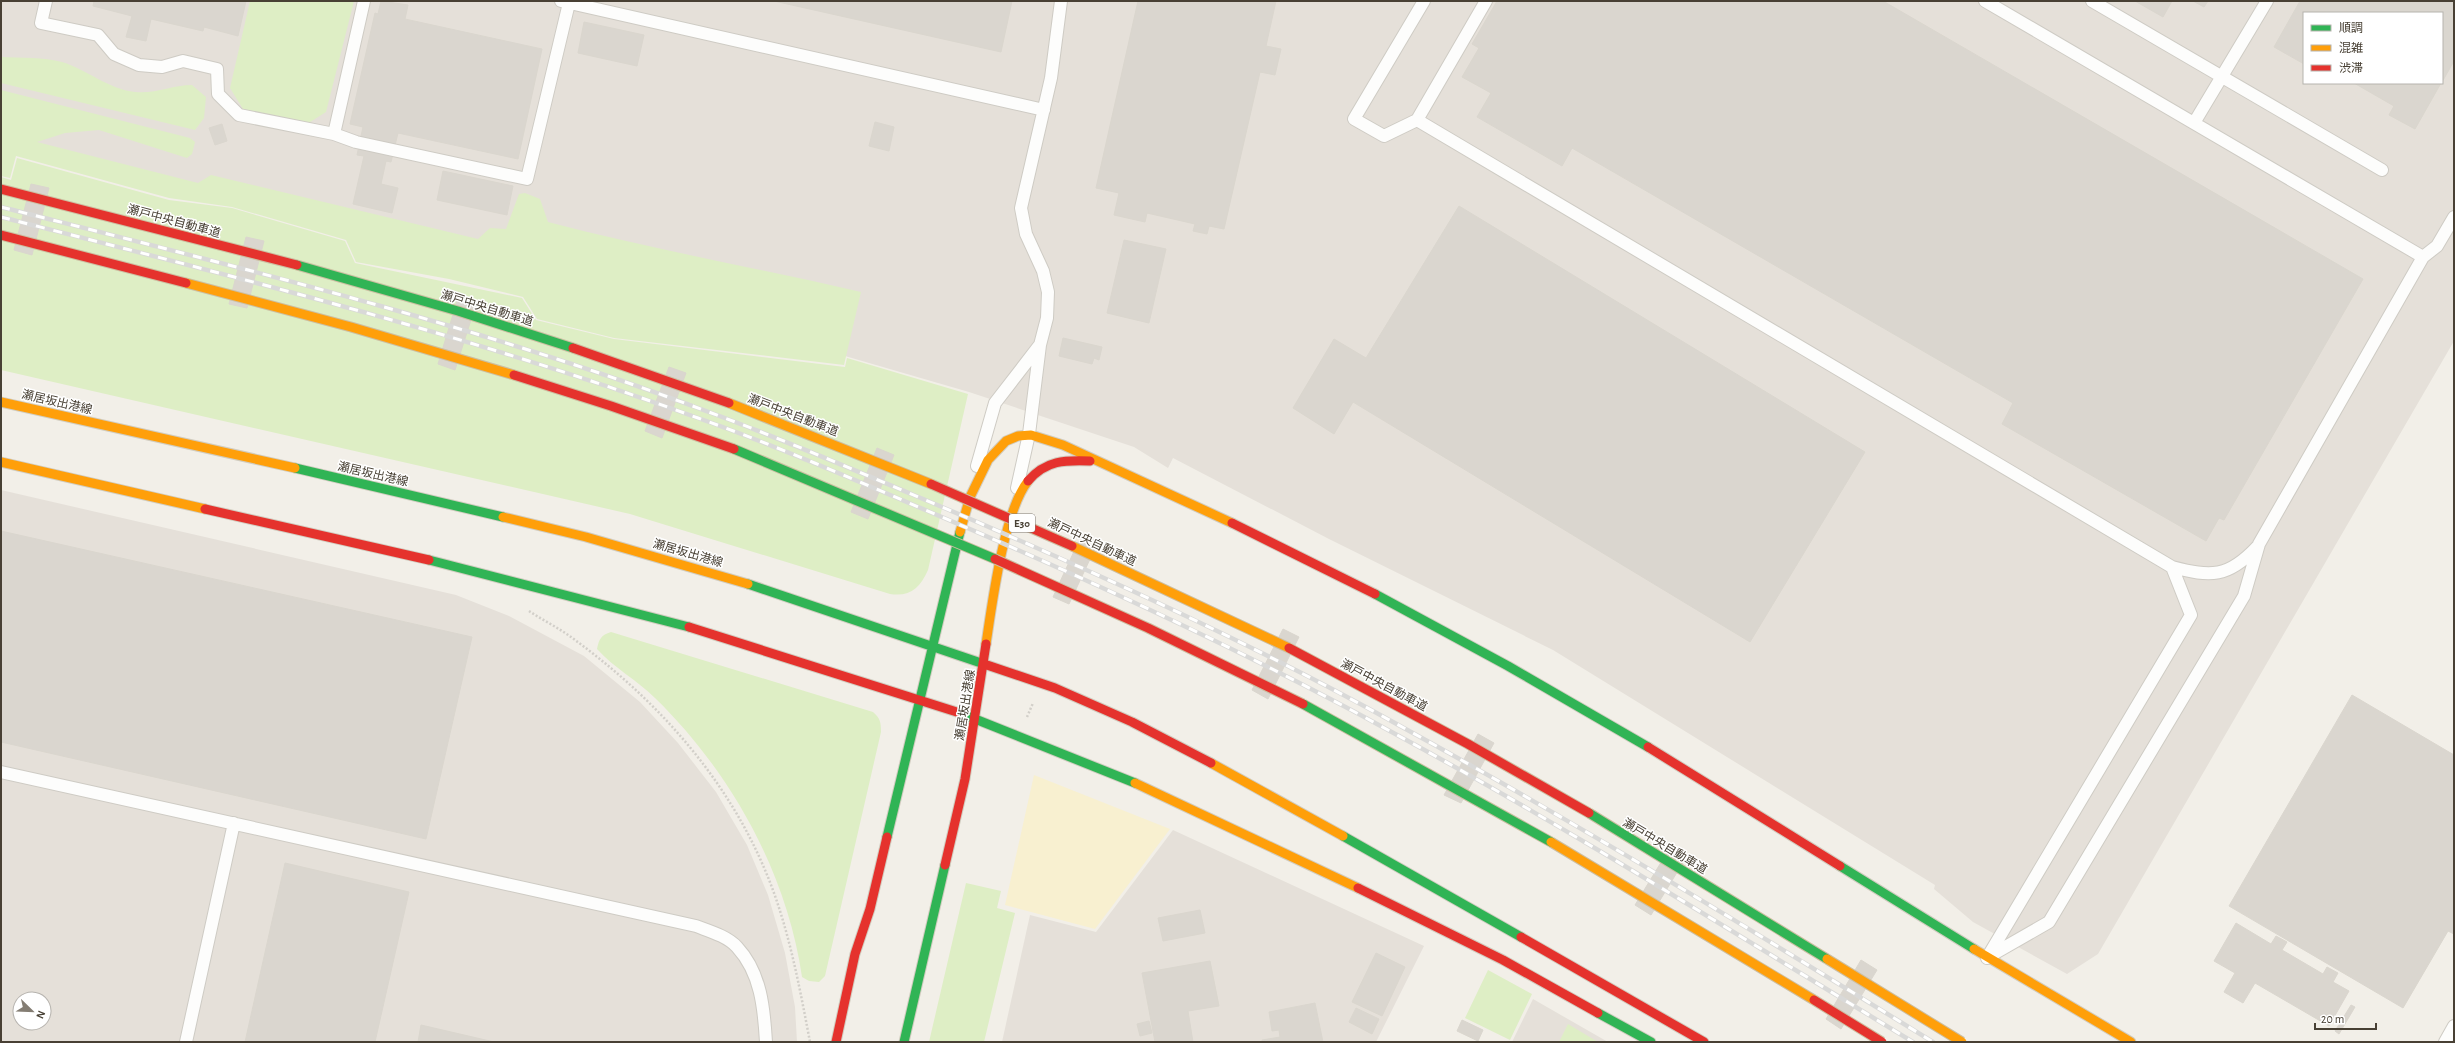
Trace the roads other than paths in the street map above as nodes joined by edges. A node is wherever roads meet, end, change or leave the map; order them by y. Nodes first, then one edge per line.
1 (46, 1) edge
2 (364, 1) edge
3 (1061, 1) edge
4 (1424, 1) edge
5 (1486, 1) edge
6 (1985, 1) edge
7 (2092, 1) edge
8 (2267, 1) edge
9 (565, 2) edge
10 (2222, 76) junction
11 (1044, 110) junction
12 (1417, 120) junction
13 (2194, 123) junction
14 (334, 134) junction
15 (2382, 170) dead end
16 (1, 189) edge
17 (2454, 217) edge
18 (1, 235) edge
19 (2423, 257) junction
20 (1040, 345) junction
21 (1, 402) edge
22 (1029, 434) junction
23 (1, 462) edge
24 (1100, 462) junction
25 (966, 508) junction
26 (1013, 508) junction
27 (2260, 544) junction
28 (2172, 567) junction
29 (934, 645) junction
30 (984, 663) junction
31 (920, 700) junction
32 (975, 718) junction
33 (1, 772) edge
34 (234, 823) junction
35 (1987, 958) junction
36 (2454, 1026) edge
37 (186, 1042) edge
38 (766, 1042) edge
39 (836, 1042) edge
40 (904, 1042) edge
41 (1651, 1042) edge
42 (1704, 1042) edge
43 (1882, 1042) edge
44 (1962, 1042) edge
45 (2131, 1042) edge
46 (2445, 1042) edge

1 - 14 lane
2 - 14 lane
3 - 11 lane
4 - 12 lane
5 - 12 lane
6 - 13 lane
7 - 10 lane
8 - 10 lane
9 - 11 lane
9 - 14 lane
10 - 13 lane
10 - 15 lane
11 - 20 lane
12 - 28 lane
13 - 19 lane
16 - 44 main road, 瀬戸中央自動車道 / E30, bridge
17 - 19 lane
18 - 43 main road, bridge
19 - 27 lane
20 - 22 lane
20 - 25 lane
21 - 29 main road, 瀬居坂出港線
22 - 24 main road
22 - 25 main road
22 - 26 lane
23 - 31 main road
24 - 26 main road
24 - 35 main road
25 - 29 main road
26 - 30 main road
27 - 28 lane
27 - 35 lane
28 - 35 lane
29 - 30 main road, 瀬居坂出港線
29 - 31 main road
30 - 32 main road, 瀬居坂出港線
30 - 42 main road
31 - 32 main road
31 - 39 main road
32 - 40 main road, 瀬居坂出港線
32 - 41 main road
33 - 34 lane
34 - 37 lane
34 - 38 lane
35 - 45 main road
36 - 46 lane

